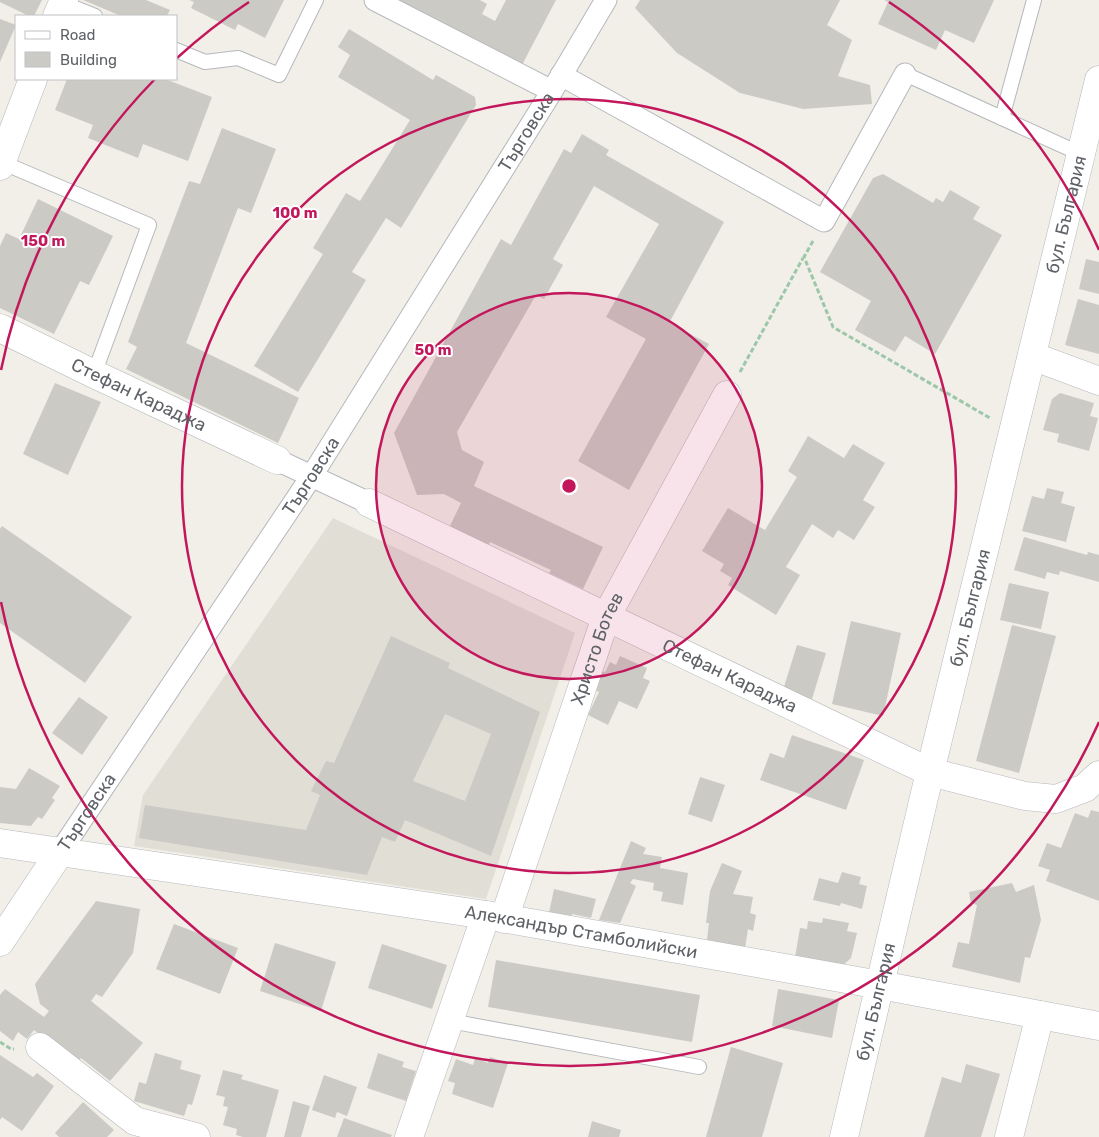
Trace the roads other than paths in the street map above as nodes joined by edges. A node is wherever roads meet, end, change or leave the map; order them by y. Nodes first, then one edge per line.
1 (316, 0) edge
2 (375, 0) edge
3 (606, 0) edge
4 (1034, 0) edge
5 (61, 6) edge
6 (92, 15) edge
7 (178, 51) edge
8 (905, 74) joint
9 (33, 80) edge
10 (1099, 80) edge
11 (557, 83) junction
12 (1002, 118) junction
13 (1082, 154) junction
14 (1, 164) edge
15 (0, 328) edge
16 (1032, 356) junction
17 (94, 374) junction
18 (1099, 381) edge
19 (727, 395) road end
20 (276, 460) joint
21 (310, 476) junction
22 (369, 503) joint
23 (606, 617) junction
24 (930, 772) junction
25 (1099, 775) edge
26 (0, 843) edge
27 (60, 852) junction
28 (495, 917) junction
29 (0, 942) edge
30 (880, 985) junction
31 (1040, 1015) junction
32 (450, 1021) junction
33 (1099, 1026) edge
34 (40, 1047) dead end
35 (699, 1067) dead end
36 (134, 1129) edge
37 (196, 1137) edge
38 (409, 1137) edge
39 (844, 1137) edge
40 (1009, 1137) edge

1 - 7 lane
2 - 11 street
3 - 11 street, Търговска
4 - 12 lane
5 - 6 lane
8 - 11 street
8 - 12 lane
9 - 14 street
10 - 13 street, бул. България
11 - 21 street, Търговска
12 - 13 lane
13 - 16 street, бул. България
14 - 17 lane
15 - 17 street, Стефан Караджа
16 - 18 street
16 - 24 street, бул. България
17 - 20 street, Стефан Караджа
19 - 23 street, Христо Ботев
20 - 21 street
21 - 22 street
21 - 27 street, Търговска
22 - 23 street, Стефан Караджа
23 - 24 street, Стефан Караджа
23 - 28 street, Христо Ботев
24 - 25 street, Стефан Караджа
24 - 30 street, бул. България
26 - 27 street, Александър Стамболийски
27 - 28 street, Александър Стамболийски
27 - 29 street, Търговска
28 - 30 street, Александър Стамболийски
28 - 32 street, Христо Ботев
30 - 31 street, Александър Стамболийски
30 - 39 street, бул. България
31 - 33 street, Александър Стамболийски
31 - 40 street
32 - 35 lane
32 - 38 street, Христо Ботев
34 - 36 street
36 - 37 street

